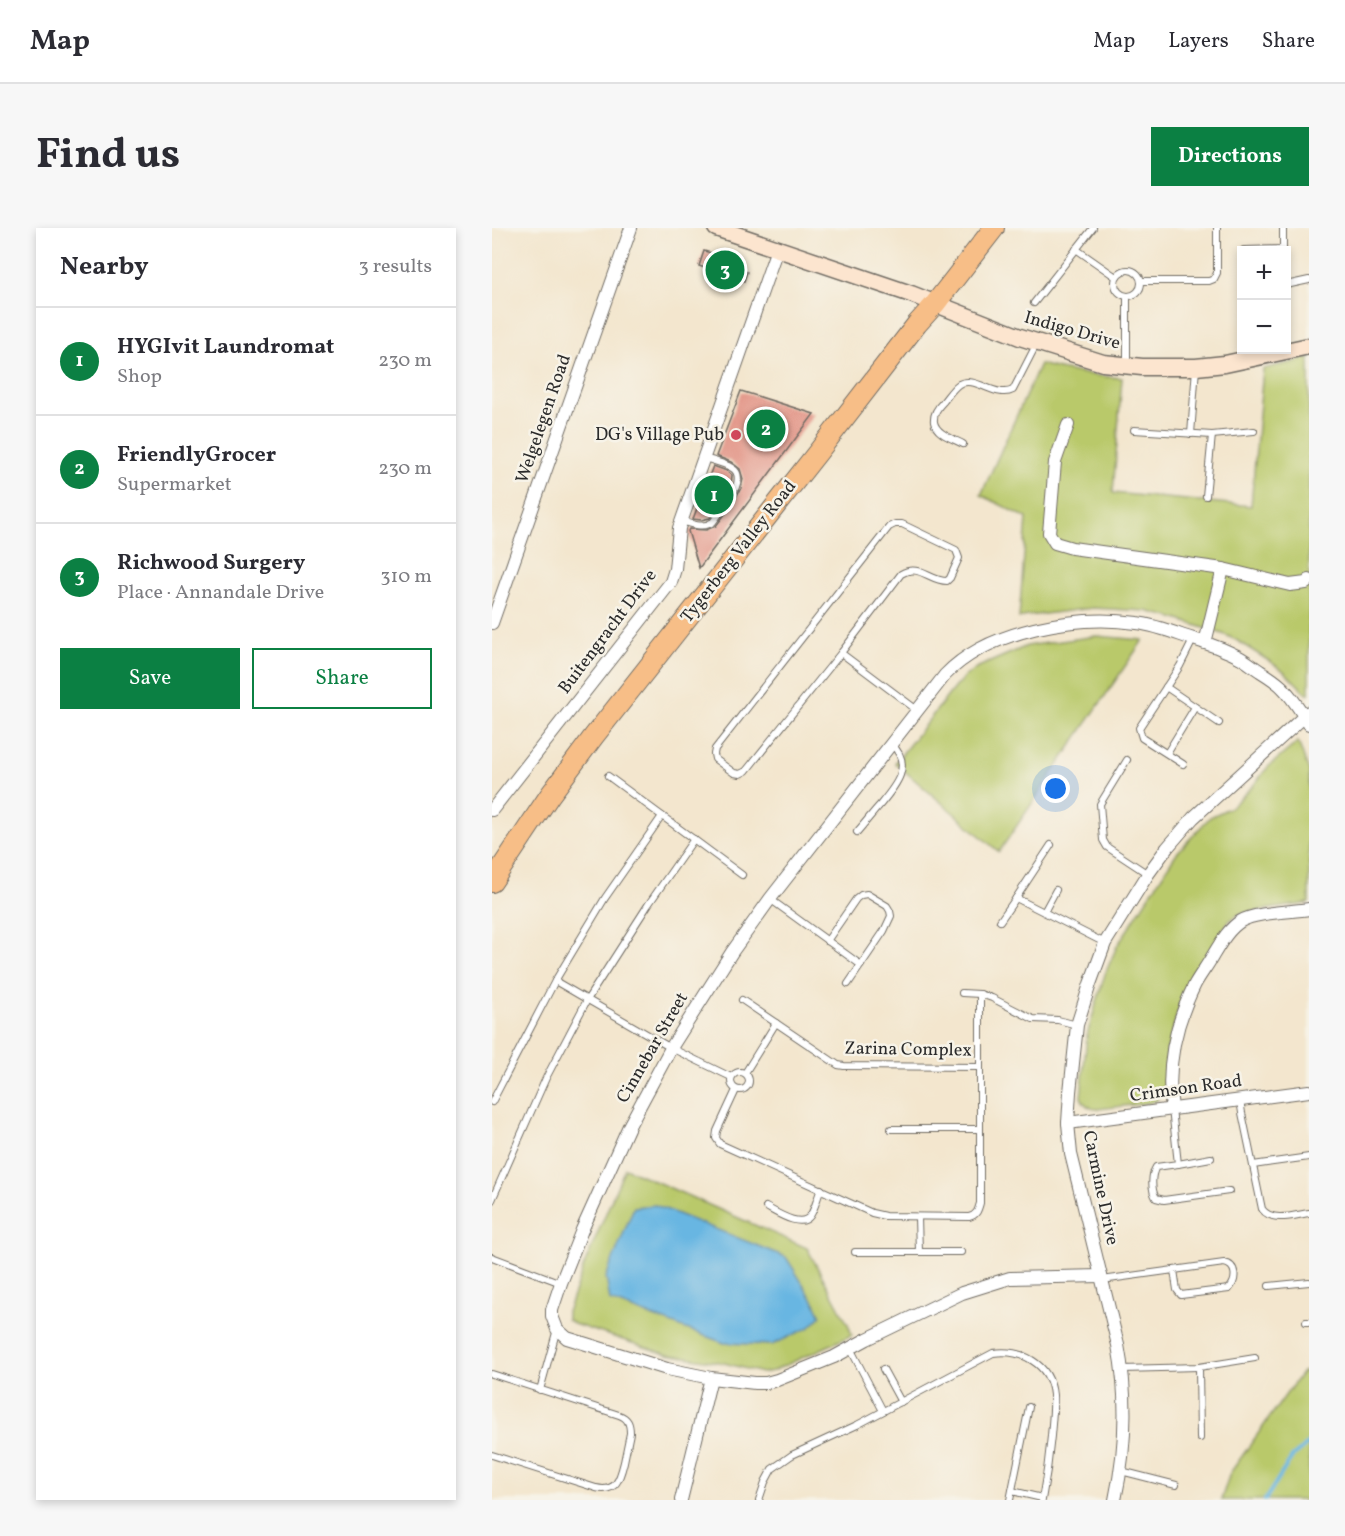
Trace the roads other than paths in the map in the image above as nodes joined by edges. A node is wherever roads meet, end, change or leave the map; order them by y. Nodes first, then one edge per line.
1 (631, 228) edge
2 (716, 228) edge
3 (994, 228) edge
4 (1092, 228) edge
5 (1217, 228) edge
6 (1283, 228) edge
7 (1283, 246) edge
8 (777, 249) junction
9 (1076, 249) junction
10 (1116, 278) junction
11 (1309, 280) edge
12 (1141, 281) junction
13 (1291, 284) edge
14 (1127, 296) junction
15 (1034, 303) dead end
16 (935, 304) junction
17 (1037, 342) junction
18 (1309, 346) edge
19 (1126, 366) junction
20 (1196, 367) junction
21 (1068, 425) dead end
22 (1134, 430) dead end
23 (1254, 431) dead end
24 (1191, 434) junction
25 (1212, 435) junction
26 (963, 444) dead end
27 (703, 458) junction
28 (1206, 496) dead end
29 (681, 521) junction
30 (1223, 569) junction
31 (1309, 580) edge
32 (492, 623) edge
33 (1199, 641) junction
34 (841, 653) junction
35 (1166, 687) junction
36 (1195, 707) junction
37 (917, 710) junction
38 (1307, 718) edge
39 (1219, 723) dead end
40 (891, 744) junction
41 (1167, 753) junction
42 (1127, 760) dead end
43 (1183, 764) dead end
44 (608, 776) dead end
45 (492, 810) edge
46 (662, 816) junction
47 (857, 832) dead end
48 (694, 839) junction
49 (1051, 845) dead end
50 (742, 874) dead end
51 (1148, 874) junction
52 (492, 882) edge
53 (1056, 890) dead end
54 (1016, 898) junction
55 (770, 899) junction
56 (1309, 909) edge
57 (1044, 912) junction
58 (1000, 921) dead end
59 (827, 940) junction
60 (1106, 943) junction
61 (861, 965) junction
62 (555, 981) junction
63 (848, 984) dead end
64 (962, 993) dead end
65 (980, 994) junction
66 (587, 1000) junction
67 (742, 1000) dead end
68 (776, 1023) junction
69 (1077, 1025) junction
70 (671, 1047) junction
71 (980, 1066) junction
72 (745, 1073) junction
73 (731, 1077) junction
74 (736, 1089) junction
75 (1309, 1091) edge
76 (1240, 1100) junction
77 (492, 1102) edge
78 (1172, 1109) junction
79 (1068, 1123) junction
80 (891, 1129) dead end
81 (980, 1129) junction
82 (1309, 1157) edge
83 (1211, 1158) dead end
84 (1178, 1164) junction
85 (1253, 1165) junction
86 (821, 1189) junction
87 (1228, 1191) dead end
88 (492, 1200) edge
89 (766, 1207) dead end
90 (1309, 1213) edge
91 (918, 1217) junction
92 (855, 1252) dead end
93 (919, 1252) junction
94 (961, 1252) dead end
95 (492, 1257) edge
96 (1174, 1270) junction
97 (1101, 1278) junction
98 (1309, 1282) edge
99 (561, 1283) junction
100 (1269, 1286) dead end
101 (557, 1329) junction
102 (850, 1348) junction
103 (1255, 1358) dead end
104 (1199, 1367) junction
105 (883, 1369) dead end
106 (1122, 1369) junction
107 (492, 1374) edge
108 (711, 1378) junction
109 (540, 1390) junction
110 (901, 1402) junction
111 (1029, 1407) dead end
112 (883, 1411) junction
113 (1200, 1438) dead end
114 (492, 1455) edge
115 (1121, 1471) junction
116 (1176, 1485) dead end
117 (1011, 1491) junction
118 (1042, 1499) edge
119 (681, 1500) edge
120 (759, 1500) edge
121 (1010, 1500) edge
122 (1115, 1500) edge

1 - 32 street, Welgelegen Road
2 - 8 street, Indigo Drive
3 - 16 main road, Tygerberg Valley Road
4 - 9 lane
5 - 12 lane
6 - 7 lane
8 - 16 street, Indigo Drive
8 - 27 street, Buitengracht Drive
9 - 10 lane
9 - 15 lane
10 - 12 lane
10 - 14 lane
11 - 13 lane
12 - 14 lane
14 - 19 lane
16 - 17 street, Indigo Drive
16 - 52 main road, Tygerberg Valley Road
17 - 19 street, Indigo Drive
17 - 26 lane
18 - 20 street, Indigo Drive
19 - 20 street, Indigo Drive
20 - 24 lane
21 - 30 street
22 - 24 lane
23 - 25 lane
24 - 25 lane
25 - 28 lane
27 - 29 street, Buitengracht Drive
27 - 29 lane
29 - 45 street, Buitengracht Drive
30 - 31 street
30 - 33 street
33 - 35 lane
33 - 37 street, Cinnebar Street
33 - 38 street, Cinnebar Street
34 - 34 lane
34 - 37 lane
35 - 36 lane
35 - 41 lane
36 - 39 lane
36 - 41 lane
37 - 40 street, Cinnebar Street
38 - 51 street, Carmine Drive
40 - 47 lane
40 - 55 street, Cinnebar Street
41 - 43 lane
42 - 51 lane
44 - 46 lane
46 - 48 lane
46 - 62 lane
48 - 50 lane
48 - 66 lane
49 - 54 lane
51 - 60 street, Carmine Drive
53 - 57 lane
54 - 57 lane
54 - 58 lane
55 - 59 lane
55 - 70 street, Cinnebar Street
56 - 78 street
57 - 60 lane
59 - 61 lane
59 - 61 lane
60 - 69 street, Carmine Drive
61 - 63 lane
62 - 66 lane
62 - 77 lane
64 - 65 lane
65 - 69 lane
65 - 71 lane, Zarina Complex
66 - 70 lane
66 - 88 lane
67 - 68 lane, Zarina Complex
68 - 71 lane, Zarina Complex
68 - 72 lane
69 - 79 street, Carmine Drive
70 - 73 lane
70 - 99 street, Cinnebar Street
71 - 81 lane, Zarina Complex
72 - 73 lane
72 - 74 lane
73 - 74 lane
74 - 86 lane, Zarina Complex
75 - 76 street, Crimson Road
76 - 78 street, Crimson Road
76 - 85 lane
78 - 79 street, Crimson Road
78 - 84 lane
79 - 97 street, Carmine Drive
80 - 81 lane
81 - 91 lane, Zarina Complex
82 - 85 lane
83 - 84 lane
84 - 87 lane
85 - 90 lane
86 - 89 lane
86 - 91 lane, Zarina Complex
91 - 93 lane
92 - 93 lane
93 - 94 lane
95 - 99 lane
96 - 96 lane
96 - 97 lane
97 - 102 street
97 - 106 street, Carmine Drive
98 - 100 lane
99 - 101 street, Cinnebar Street
101 - 108 street
101 - 109 lane
102 - 108 street
102 - 112 lane
103 - 104 lane
104 - 106 lane
104 - 113 lane
105 - 110 lane
106 - 115 street, Carmine Drive
107 - 109 lane
108 - 119 street
109 - 114 lane
110 - 112 lane
110 - 118 lane
111 - 117 lane
112 - 120 lane
115 - 116 lane
115 - 122 street, Carmine Drive
117 - 118 lane
117 - 121 lane

